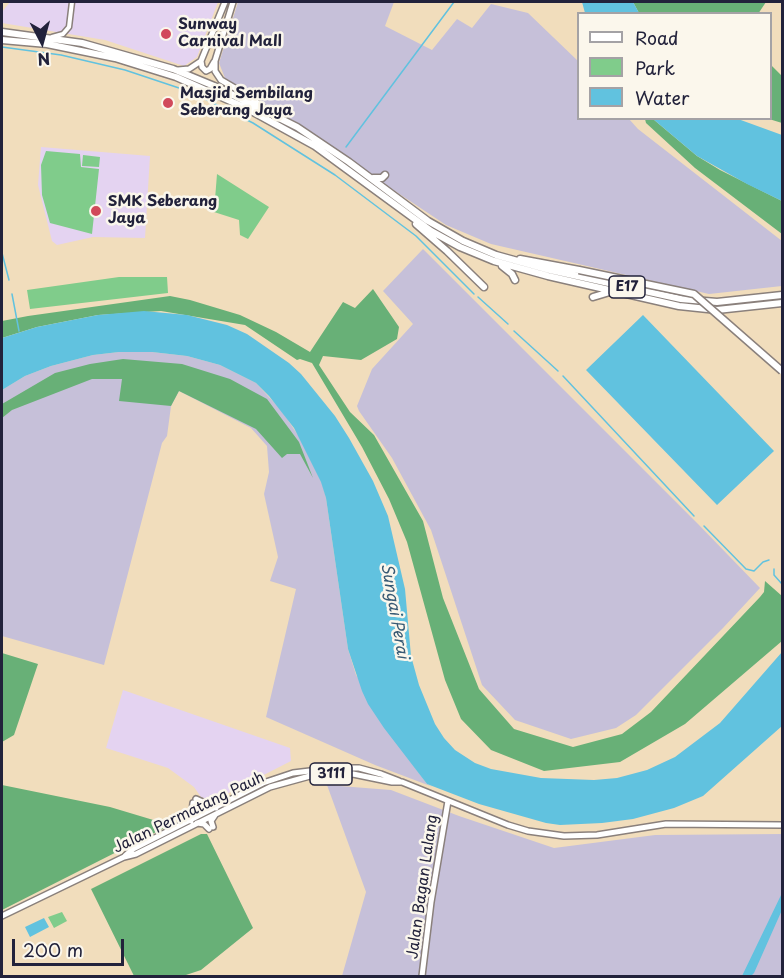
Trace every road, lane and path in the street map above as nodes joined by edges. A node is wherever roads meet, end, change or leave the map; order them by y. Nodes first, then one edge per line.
1 (72, 2) edge
2 (225, 2) edge
3 (233, 2) edge
4 (2, 33) edge
5 (48, 38) junction
6 (2, 40) edge
7 (201, 61) junction
8 (214, 61) junction
9 (173, 69) junction
10 (269, 112) junction
11 (385, 175) dead end
12 (372, 178) junction
13 (397, 208) junction
14 (495, 258) junction
15 (514, 280) dead end
16 (484, 287) dead end
17 (614, 291) junction
18 (783, 295) edge
19 (593, 297) dead end
20 (783, 303) edge
21 (783, 371) edge
22 (448, 801) junction
23 (217, 810) junction
24 (193, 822) junction
25 (783, 825) edge
26 (2, 916) edge
27 (422, 976) edge

1 - 5 street
2 - 7 main road
3 - 8 main road
4 - 5 highway, E17
5 - 9 highway, E17
6 - 13 highway, E17
7 - 8 main road
7 - 9 main road
8 - 10 main road
9 - 10 highway, E17
10 - 12 highway, E17
11 - 12 highway
12 - 14 highway, E17
13 - 14 highway, E17
13 - 16 highway
14 - 15 highway
14 - 17 highway, E17
14 - 18 highway, E17
14 - 21 highway, bridge
17 - 19 highway
17 - 20 highway, E17
22 - 23 main road, Jalan Permatang Pauh
22 - 25 main road
22 - 27 main road, Jalan Bagan Lalang
23 - 24 main road, Jalan Permatang Pauh
23 - 24 main road
23 - 24 main road
24 - 26 main road, Jalan Permatang Pauh

